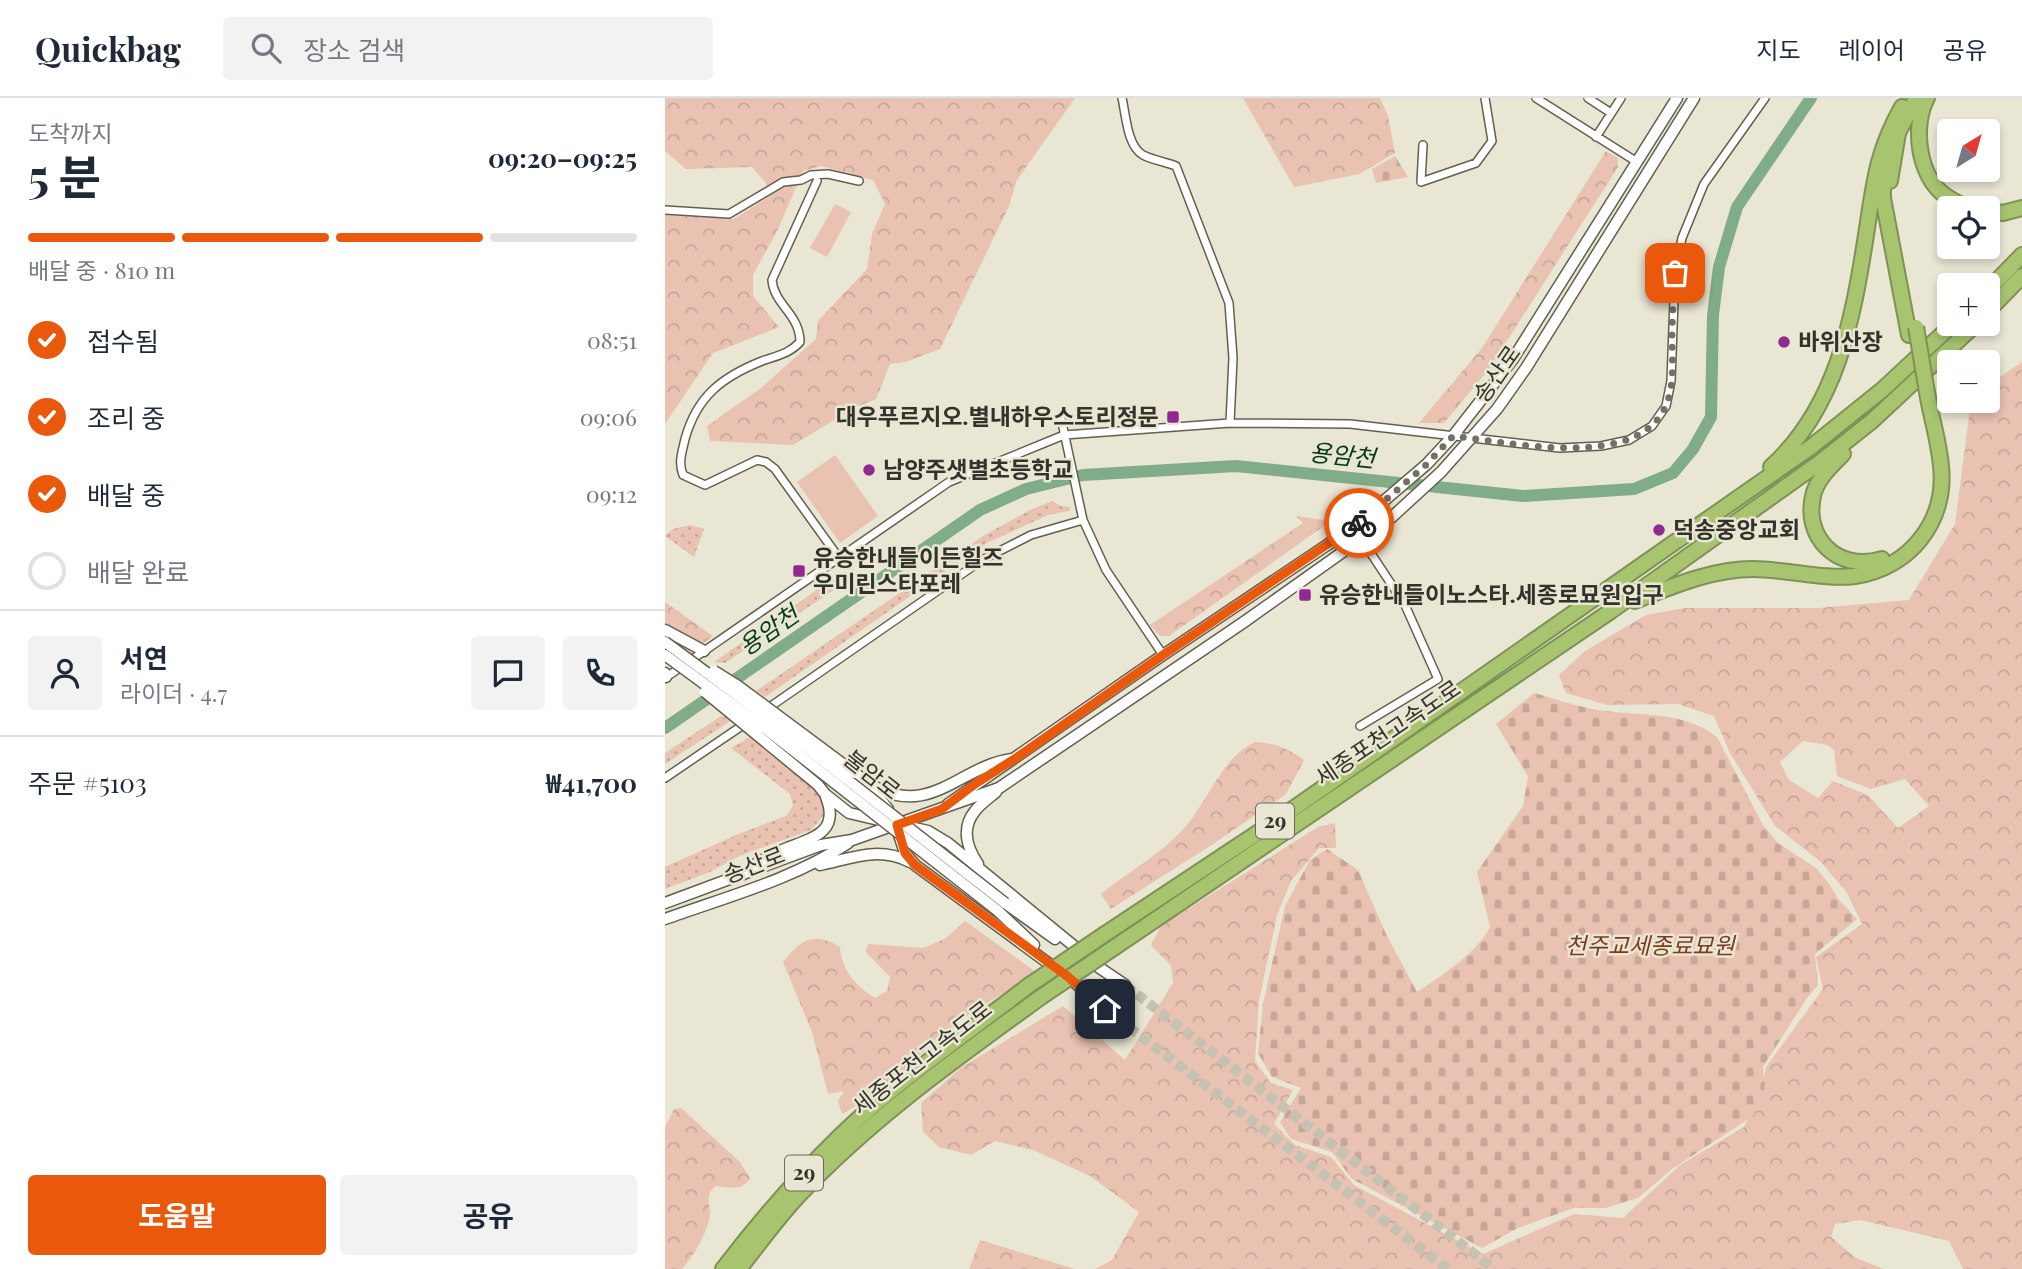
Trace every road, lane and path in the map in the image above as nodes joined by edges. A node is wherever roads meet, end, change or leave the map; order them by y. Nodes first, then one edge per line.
1 (1122, 98) edge
2 (1485, 98) edge
3 (1536, 98) edge
4 (1588, 98) edge
5 (1621, 98) edge
6 (1677, 98) edge
7 (1694, 98) edge
8 (1765, 98) edge
9 (1916, 98) edge
10 (1927, 98) edge
11 (1905, 103) edge
12 (1611, 113) junction
13 (1596, 137) junction
14 (1423, 145) dead end
15 (1637, 162) junction
16 (817, 181) dead end
17 (859, 181) dead end
18 (1944, 196) edge
19 (2022, 208) edge
20 (665, 210) edge
21 (2000, 213) edge
22 (2022, 255) edge
23 (2022, 275) edge
24 (2000, 278) edge
25 (2000, 299) edge
26 (1912, 331) junction
27 (1940, 336) edge
28 (1963, 336) edge
29 (1924, 401) junction
30 (1061, 418) dead end
31 (1872, 421) junction
32 (1230, 423) junction
33 (1064, 435) junction
34 (1453, 436) junction
35 (1471, 438) junction
36 (1728, 505) junction
37 (1083, 520) junction
38 (1351, 529) junction
39 (1360, 541) junction
40 (839, 558) junction
41 (1611, 611) junction
42 (665, 630) edge
43 (665, 642) edge
44 (704, 651) junction
45 (1163, 655) junction
46 (665, 656) edge
47 (665, 676) edge
48 (1360, 726) dead end
49 (1016, 758) junction
50 (665, 778) edge
51 (866, 782) junction
52 (999, 788) junction
53 (825, 794) junction
54 (942, 809) junction
55 (897, 825) junction
56 (852, 840) junction
57 (915, 865) junction
58 (795, 870) junction
59 (984, 874) junction
60 (720, 883) junction
61 (665, 903) edge
62 (1002, 907) junction
63 (665, 919) edge
64 (1096, 964) junction
65 (1067, 976) junction
66 (1125, 985) tunnel mouth
67 (1105, 1009) tunnel mouth
68 (900, 1092) junction
69 (723, 1269) edge
70 (739, 1269) edge

1 - 32 street
2 - 14 street
3 - 13 street
4 - 12 street
5 - 12 street
6 - 15 street, 송산로
7 - 35 street, 송산로
8 - 35 street
9 - 26 highway
10 - 18 highway
11 - 26 highway
11 - 36 highway
12 - 13 street
13 - 15 street
15 - 34 street, 송산로
16 - 40 street
17 - 20 street
19 - 21 highway
22 - 24 highway
23 - 25 highway
26 - 29 highway, bridge
27 - 36 highway, 세종포천고속도로 / 29
28 - 31 highway, 세종포천고속도로 / 29
29 - 31 highway
29 - 41 highway
30 - 33 street
31 - 41 highway, 세종포천고속도로 / 29
32 - 33 street
32 - 34 street
33 - 37 street
33 - 40 street
34 - 35 street
34 - 38 street, 송산로
35 - 39 street, 송산로
36 - 68 highway, 세종포천고속도로 / 29, bridge
37 - 45 street
37 - 50 street
38 - 39 street
38 - 45 street, 송산로
39 - 48 street
39 - 52 street, 송산로
40 - 44 street
41 - 68 highway, 세종포천고속도로 / 29, bridge
42 - 44 street
43 - 51 street, bridge
43 - 62 street, 불암로, bridge
44 - 47 street
45 - 49 street, 송산로
46 - 53 street, bridge
46 - 62 street, 불암로, bridge
49 - 51 street
49 - 54 street, 송산로
51 - 55 street
52 - 54 street, 송산로
52 - 59 street
53 - 55 street
53 - 60 street
54 - 55 street, 송산로
55 - 56 street, 송산로
55 - 57 street
55 - 59 street
56 - 58 street, 송산로
56 - 60 street, 송산로
57 - 58 street
57 - 65 street
58 - 63 street, 송산로
59 - 64 street
60 - 61 street, 송산로
62 - 64 street, 불암로
62 - 65 street, 불암로
64 - 66 street, 불암로
65 - 67 street, 불암로
68 - 69 highway, 세종포천고속도로 / 29
68 - 70 highway, 세종포천고속도로 / 29

